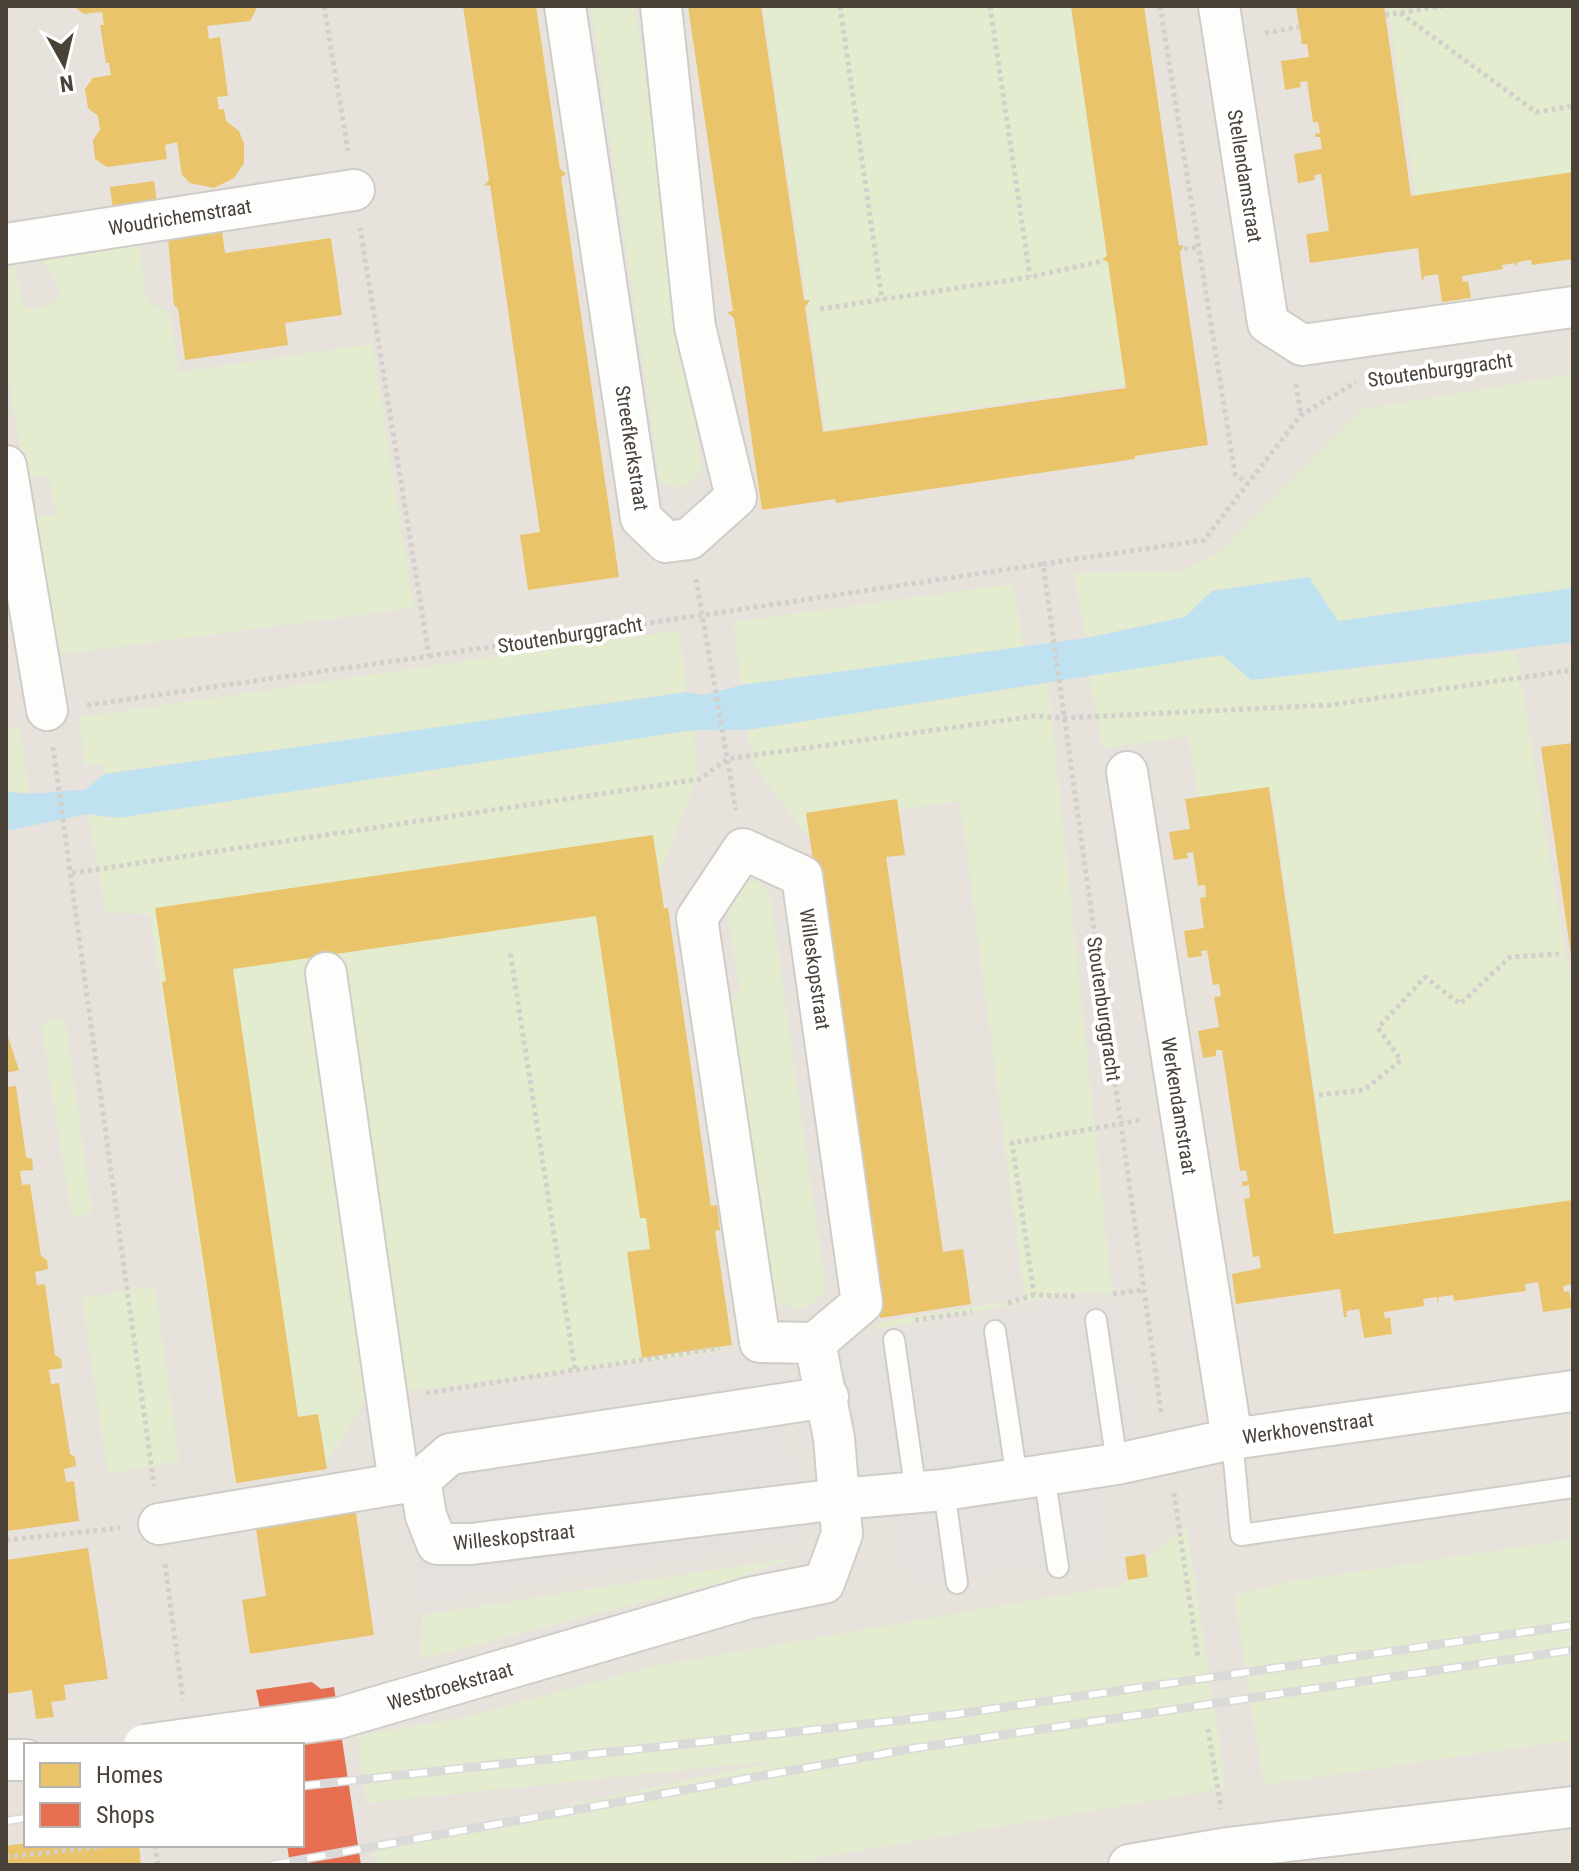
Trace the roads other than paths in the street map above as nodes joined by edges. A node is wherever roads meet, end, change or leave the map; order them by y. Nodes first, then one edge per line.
1 (565, 6) edge
2 (661, 6) edge
3 (1219, 6) edge
4 (354, 190) road end
5 (6, 244) edge
6 (1573, 307) edge
7 (6, 466) edge
8 (47, 710) road end
9 (1127, 772) dead end
10 (326, 973) dead end
11 (1096, 1320) dead end
12 (995, 1331) dead end
13 (894, 1340) road end
14 (815, 1343) junction
15 (1573, 1391) edge
16 (828, 1397) junction
17 (1232, 1439) junction
18 (1117, 1464) junction
19 (1030, 1477) junction
20 (409, 1482) junction
21 (1573, 1487) edge
22 (930, 1491) junction
23 (839, 1499) junction
24 (159, 1524) road end
25 (1058, 1567) dead end
26 (957, 1583) dead end
27 (158, 1743) edge
28 (1573, 1807) edge
29 (1129, 1865) edge

1 - 2 street, Streefkerkstraat
3 - 6 street, Stellendamstraat
4 - 5 street, Woudrichemstraat
7 - 8 street
9 - 17 street, Werkendamstraat
10 - 20 street
11 - 18 lane
12 - 19 lane
13 - 22 lane
14 - 14 street, Willeskopstraat
14 - 16 street
15 - 17 street, Werkhovenstraat
16 - 20 street
16 - 23 street
17 - 18 street, Willeskopstraat
17 - 21 lane, Werkhovenstraat
18 - 19 street, Willeskopstraat
19 - 22 street, Willeskopstraat
19 - 25 lane
20 - 23 street, Willeskopstraat
20 - 24 street
22 - 23 street, Willeskopstraat
22 - 26 lane
23 - 27 street, Westbroekstraat, bridge
28 - 29 street

